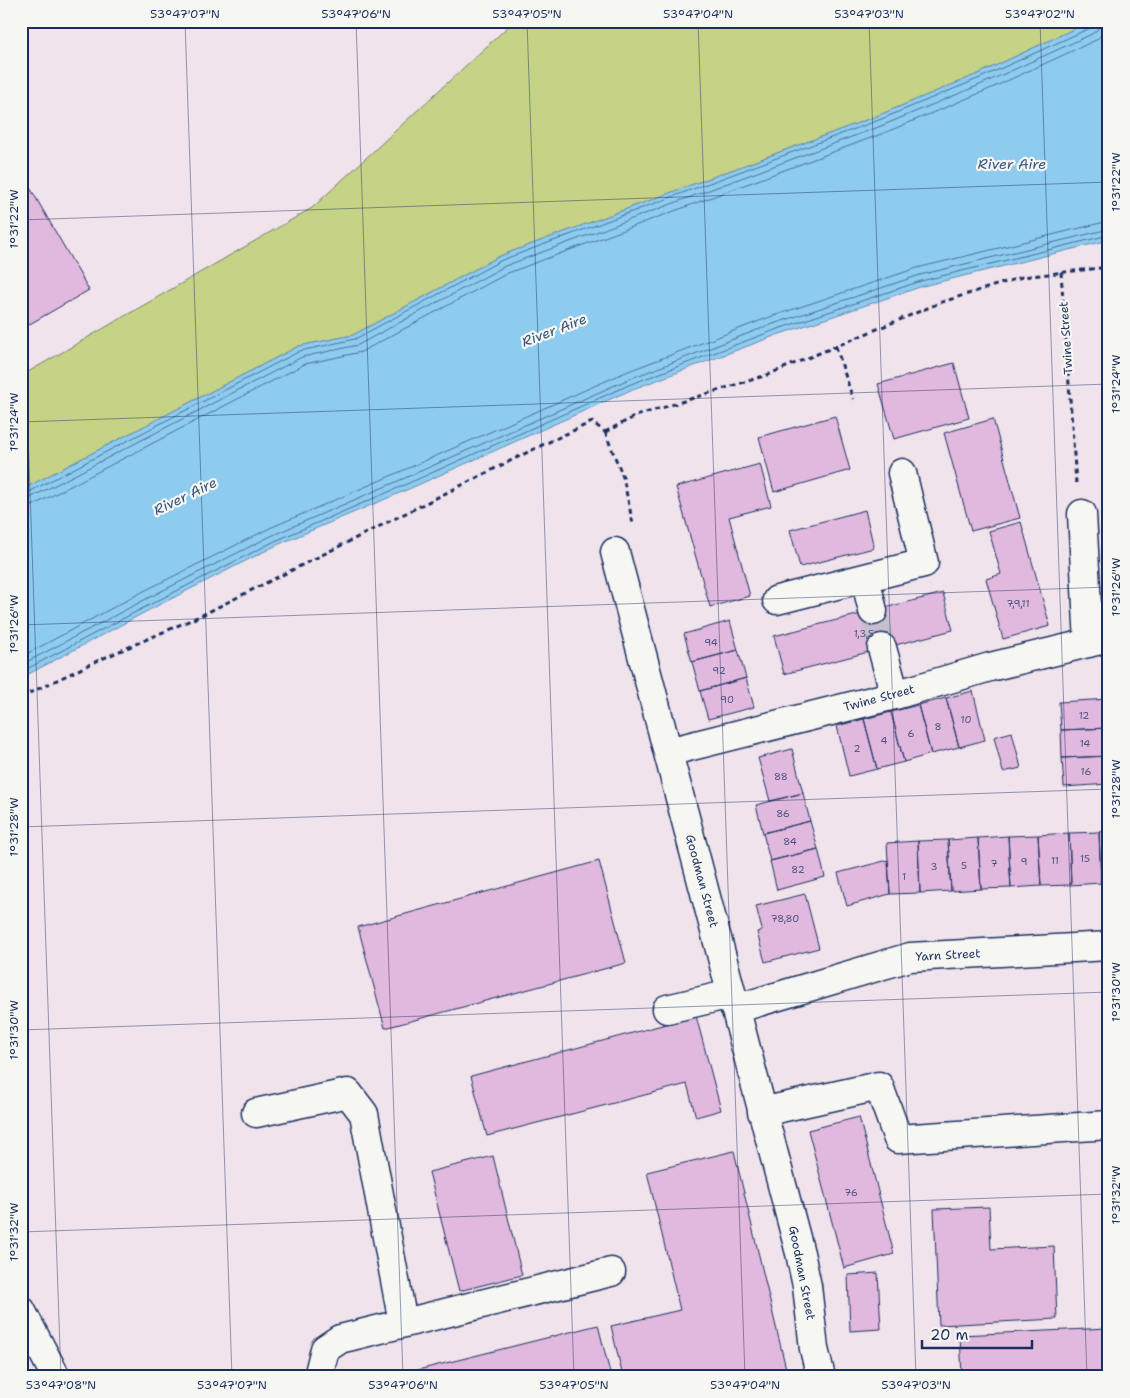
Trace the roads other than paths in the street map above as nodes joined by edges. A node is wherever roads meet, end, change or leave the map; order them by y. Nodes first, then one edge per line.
1 (902, 473) dead end
2 (1082, 514) road end
3 (615, 552) road end
4 (865, 578) junction
5 (777, 600) dead end
6 (873, 611) tunnel mouth
7 (1099, 641) edge
8 (882, 648) tunnel mouth
9 (895, 695) junction
10 (668, 752) junction
11 (1109, 946) edge
12 (733, 1002) junction
13 (667, 1009) dead end
14 (762, 1112) junction
15 (256, 1113) dead end
16 (1109, 1125) edge
17 (611, 1272) dead end
18 (21, 1310) edge
19 (403, 1323) junction
20 (814, 1349) junction
21 (56, 1377) edge
22 (318, 1377) edge
23 (809, 1377) edge
24 (821, 1377) edge

1 - 4 street
2 - 7 street, Twine Street
3 - 10 street, Goodman Street
4 - 5 street
4 - 6 street
7 - 9 street, Twine Street
8 - 9 street
9 - 10 street, Twine Street
10 - 12 street, Goodman Street
11 - 12 street, Yarn Street
12 - 13 street, Yarn Street
12 - 14 street, Goodman Street
14 - 16 street
14 - 20 street, Goodman Street
15 - 19 street
17 - 19 street
18 - 21 street
19 - 22 street
20 - 23 street, Goodman Street
20 - 24 street, Goodman Street

